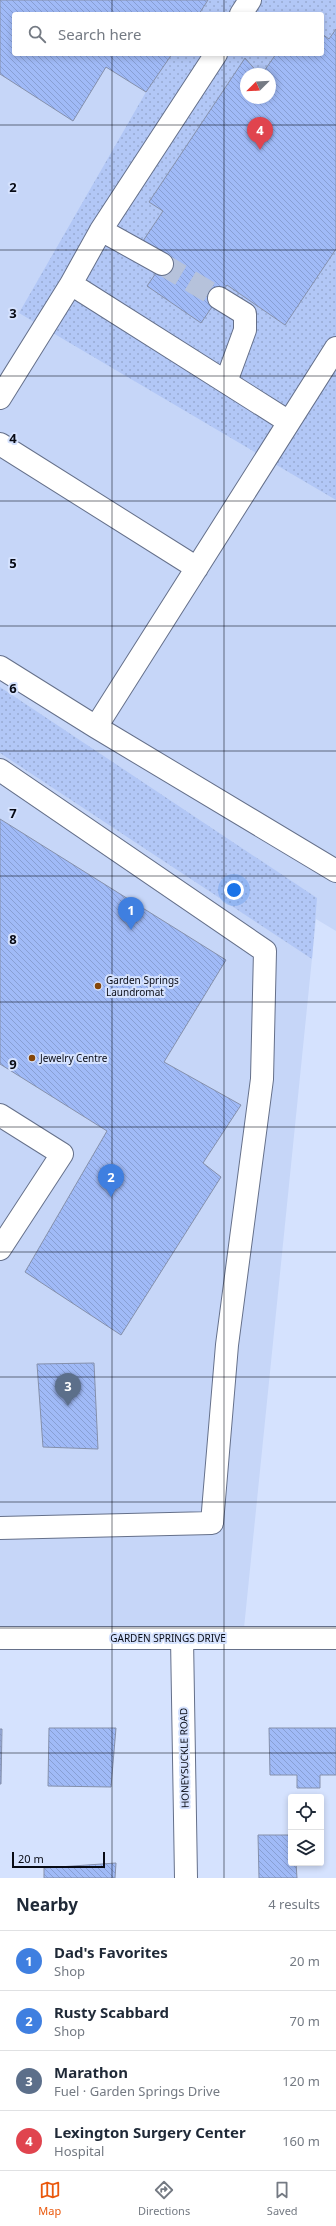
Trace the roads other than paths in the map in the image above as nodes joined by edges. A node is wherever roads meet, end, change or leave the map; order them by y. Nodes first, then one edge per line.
1 (250, 0) edge
2 (242, 12) edge
3 (215, 56) edge
4 (101, 230) junction
5 (162, 264) tunnel mouth
6 (71, 284) junction
7 (218, 298) tunnel mouth
8 (336, 348) edge
9 (6, 375) edge
10 (226, 382) junction
11 (0, 398) edge
12 (289, 422) junction
13 (0, 444) edge
14 (197, 568) junction
15 (0, 667) edge
16 (96, 727) junction
17 (0, 770) edge
18 (336, 871) edge
19 (0, 1114) edge
20 (0, 1249) edge
21 (0, 1528) edge
22 (0, 1638) edge
23 (182, 1638) junction
24 (336, 1638) edge
25 (186, 1878) edge

1 - 2 street
3 - 4 street
4 - 5 street
4 - 6 street
6 - 9 street
6 - 10 street
7 - 10 street
8 - 12 street
9 - 11 street
10 - 12 street
12 - 14 street
13 - 14 street
14 - 16 street
15 - 16 street
16 - 18 street
17 - 21 street
19 - 20 street
22 - 23 street, GARDEN SPRINGS DRIVE
23 - 24 street, GARDEN SPRINGS DRIVE
23 - 25 street, HONEYSUCKLE ROAD

